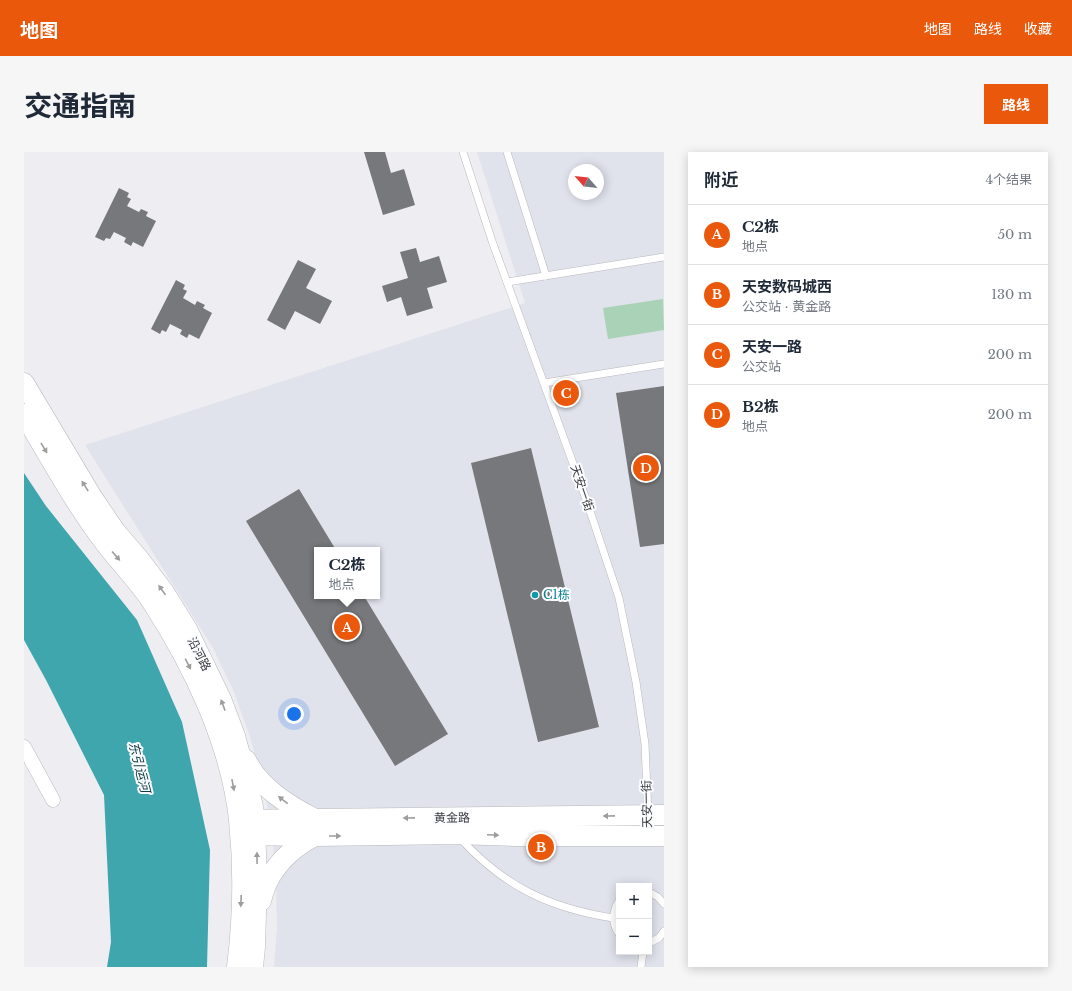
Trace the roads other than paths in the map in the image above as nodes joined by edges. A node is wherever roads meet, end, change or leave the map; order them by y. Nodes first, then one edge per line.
1 (463, 152) edge
2 (508, 152) edge
3 (664, 257) edge
4 (546, 276) junction
5 (507, 282) junction
6 (664, 364) edge
7 (24, 383) edge
8 (544, 383) junction
9 (24, 414) edge
10 (235, 736) junction
11 (24, 747) edge
12 (53, 800) dead end
13 (653, 826) edge
14 (247, 827) junction
15 (316, 828) junction
16 (456, 834) junction
17 (652, 894) edge
18 (664, 904) edge
19 (616, 906) edge
20 (256, 912) junction
21 (613, 918) junction
22 (616, 928) edge
23 (664, 931) edge
24 (652, 942) edge
25 (643, 955) edge
26 (237, 967) edge
27 (253, 967) edge
28 (641, 967) edge

1 - 5 lane, 天安一街
2 - 4 lane
3 - 4 lane
4 - 5 lane
5 - 8 lane, 天安一街
6 - 8 lane
10 -> 7 main road, 沿河路
8 - 13 lane, 天安一街
9 -> 14 main road, 沿河路
10 - 14 main road, 沿河路
15 -> 10 main road
11 - 12 street
13 -> 15 main road, 黄金路
16 -> 13 main road, 黄金路
14 - 15 main road, 黄金路
20 -> 14 main road, 沿河路
14 -> 26 main road, 沿河路
15 -> 16 main road, 黄金路
15 - 20 main road
16 - 21 lane
17 - 18 lane
19 - 21 lane
20 - 27 main road, 沿河路
21 - 22 lane
23 - 24 lane
25 - 28 lane

